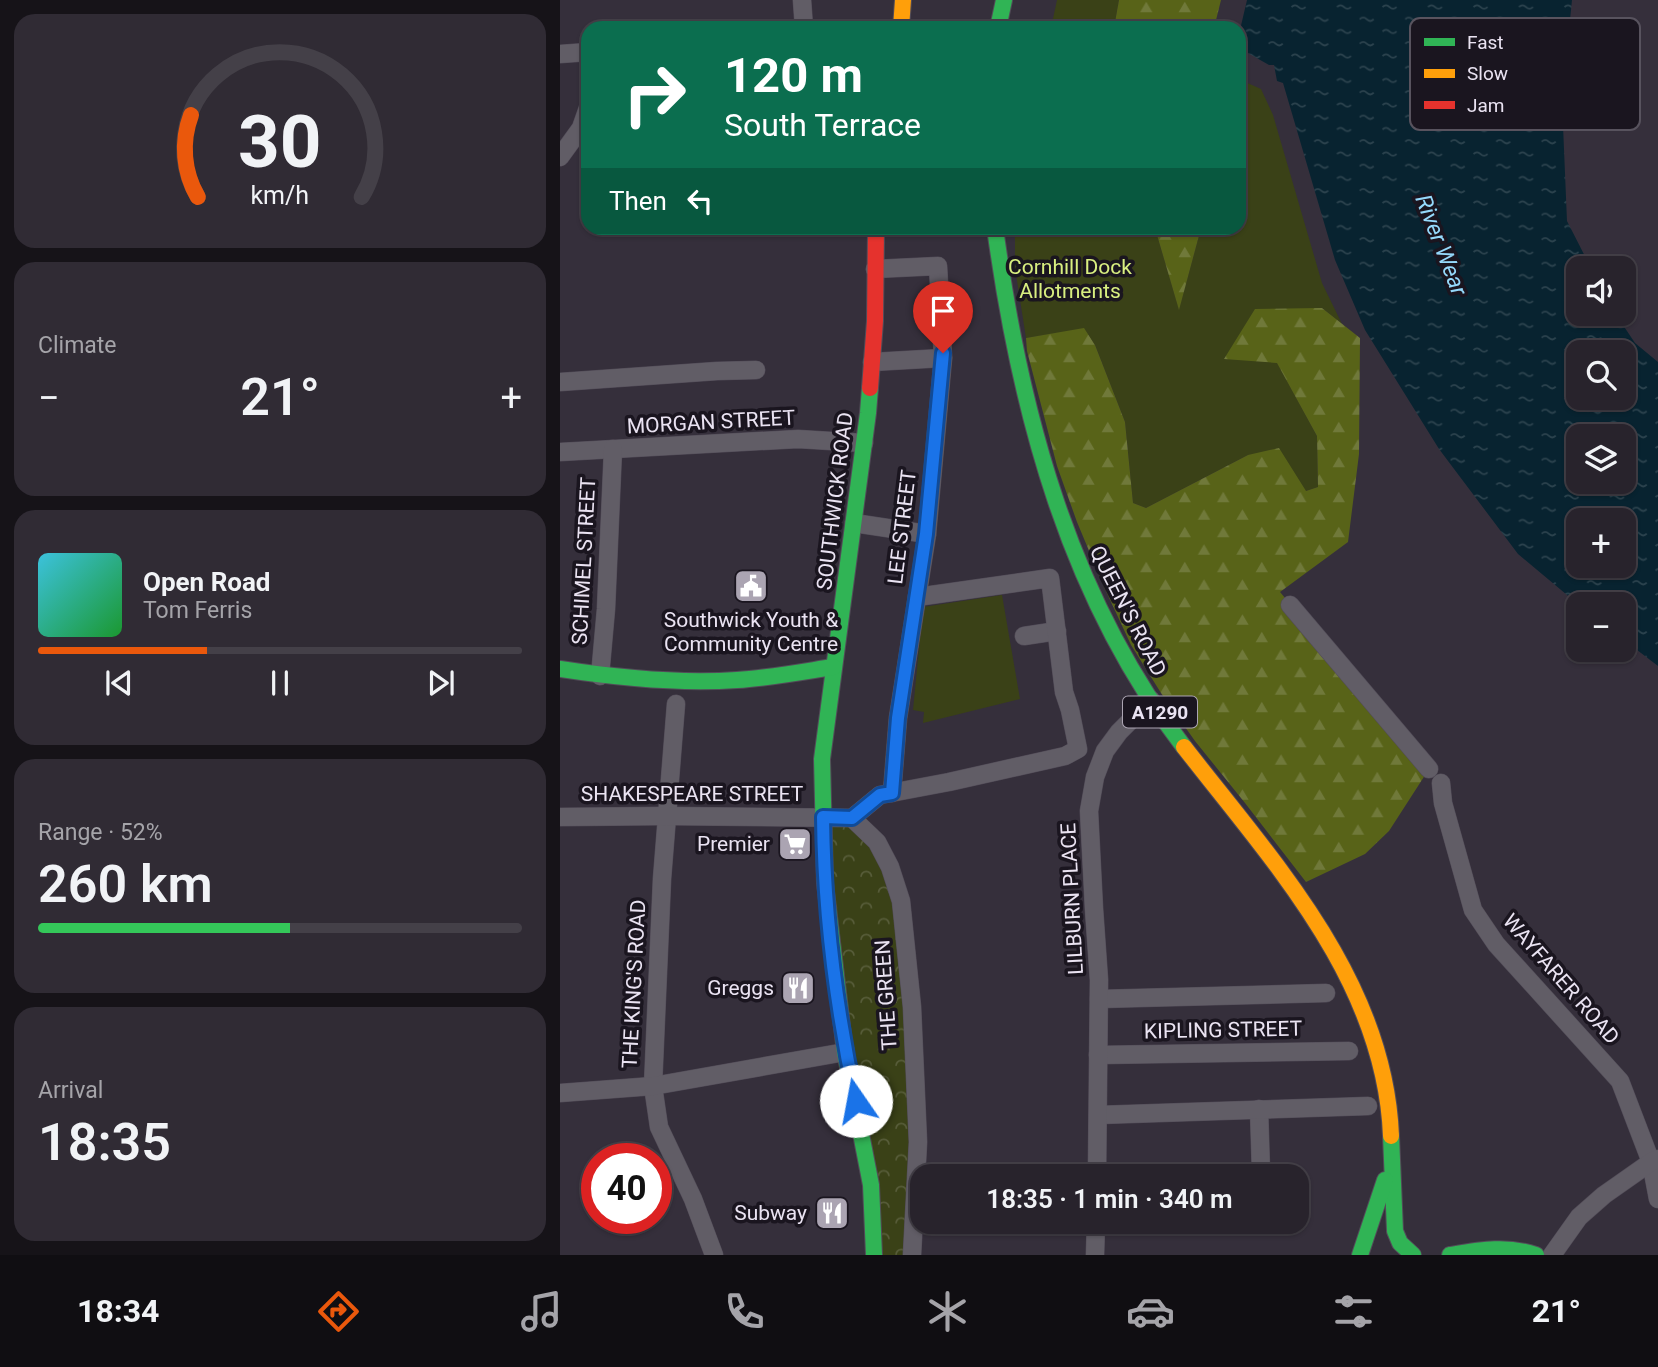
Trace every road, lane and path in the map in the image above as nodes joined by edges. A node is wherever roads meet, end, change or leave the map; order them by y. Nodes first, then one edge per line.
1 (802, 0) edge
2 (1004, 0) edge
3 (804, 21) edge
4 (1000, 21) edge
5 (581, 52) edge
6 (560, 54) edge
7 (581, 128) edge
8 (560, 157) edge
9 (876, 235) edge
10 (996, 235) edge
11 (875, 269) junction
12 (943, 358) junction
13 (872, 362) junction
14 (756, 370) dead end
15 (560, 382) edge
16 (864, 443) junction
17 (613, 449) junction
18 (560, 452) edge
19 (854, 523) junction
20 (926, 534) junction
21 (917, 597) junction
22 (1290, 604) dead end
23 (1057, 631) junction
24 (1024, 636) dead end
25 (833, 667) junction
26 (560, 669) edge
27 (600, 676) junction
28 (1151, 700) junction
29 (676, 704) dead end
30 (892, 793) junction
31 (666, 816) junction
32 (560, 817) edge
33 (852, 818) junction
34 (823, 819) junction
35 (1326, 993) dead end
36 (1099, 999) junction
37 (1349, 1051) dead end
38 (845, 1052) junction
39 (1098, 1055) junction
40 (653, 1086) junction
41 (560, 1093) edge
42 (1368, 1107) dead end
43 (1259, 1109) junction
44 (1098, 1115) junction
45 (1654, 1160) edge
46 (1391, 1161) junction
47 (1097, 1164) edge
48 (1261, 1164) edge
49 (1658, 1199) edge
50 (1096, 1234) edge
51 (714, 1255) edge
52 (874, 1255) edge
53 (912, 1255) edge
54 (1095, 1255) edge
55 (1360, 1255) edge
56 (1413, 1255) edge
57 (1450, 1255) edge
58 (1536, 1255) edge
59 (1552, 1255) edge

1 - 3 street
2 - 4 main road
5 - 6 street
7 - 8 street
9 - 11 main road, SOUTHWICK ROAD
10 - 28 main road, QUEEN'S ROAD / A1290
11 - 12 street, LEE STREET
11 - 13 main road, SOUTHWICK ROAD
12 - 13 street
12 - 20 street, LEE STREET
13 - 16 main road, SOUTHWICK ROAD
14 - 15 street
16 - 17 street, MORGAN STREET
16 - 19 main road, SOUTHWICK ROAD
17 - 18 street, MORGAN STREET
17 - 27 street, SCHIMEL STREET
19 - 20 street
19 - 25 main road, SOUTHWICK ROAD
20 - 21 street, LEE STREET
21 - 23 street
21 - 30 street, LEE STREET
22 - 45 street, WAYFARER ROAD
23 - 24 street
23 - 30 street
25 - 27 main road
25 - 34 main road, SOUTHWICK ROAD
26 - 27 main road
28 - 36 street, LILBURN PLACE
28 - 46 main road, QUEEN'S ROAD / A1290
29 - 31 street, THE KING'S ROAD
30 - 33 street
31 - 32 street, SHAKESPEARE STREET
31 - 34 street, SHAKESPEARE STREET
31 - 40 street, THE KING'S ROAD
33 - 34 street
33 - 53 street, THE GREEN
34 - 38 main road, SOUTHWICK ROAD
35 - 36 street
36 - 39 street, LILBURN PLACE
37 - 39 street, KIPLING STREET
38 - 40 street
38 - 52 main road, SOUTHWICK ROAD
39 - 44 street, LILBURN PLACE
40 - 41 street
40 - 51 street, THE KING'S ROAD
42 - 43 street
43 - 44 street
43 - 48 street
44 - 47 street, LILBURN PLACE
45 - 49 street, WAYFARER ROAD
45 - 59 street
46 - 55 main road, A1290
46 - 56 main road, A1290
50 - 54 street
57 - 58 main road

